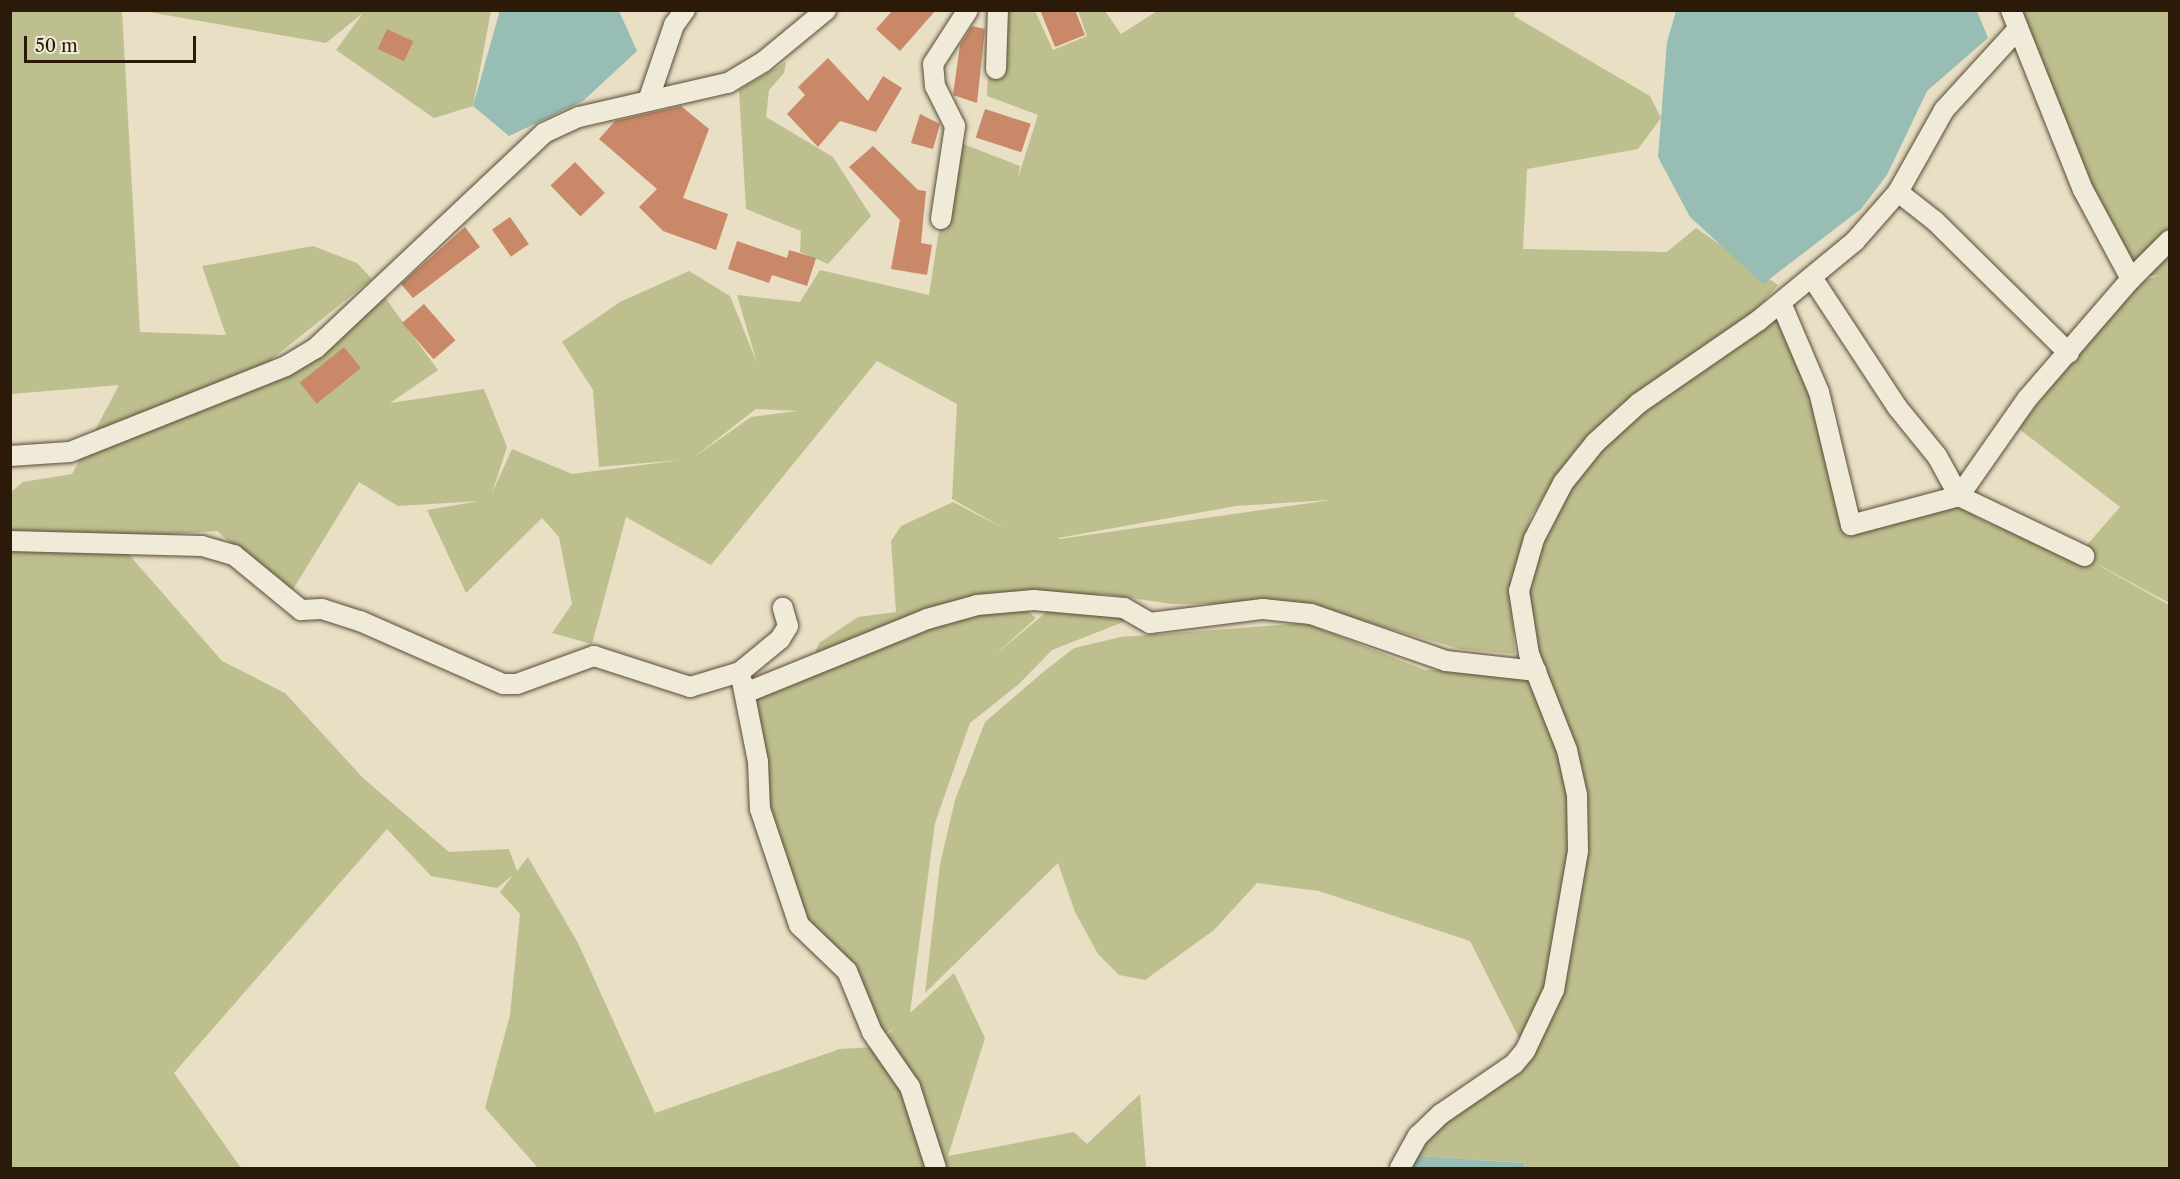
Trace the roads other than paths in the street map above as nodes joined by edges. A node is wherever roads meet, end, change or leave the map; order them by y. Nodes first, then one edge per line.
1 (685, 10) edge
2 (826, 10) edge
3 (968, 10) edge
4 (998, 10) edge
5 (2011, 10) edge
6 (2018, 29) junction
7 (996, 69) dead end
8 (648, 101) junction
9 (1898, 192) junction
10 (941, 219) dead end
11 (2169, 240) edge
12 (1813, 279) junction
13 (2131, 279) junction
14 (1781, 303) junction
15 (2068, 353) junction
16 (10, 456) edge
17 (1959, 496) junction
18 (10, 542) edge
19 (2084, 556) dead end
20 (783, 608) dead end
21 (1536, 671) junction
22 (740, 672) junction
23 (746, 693) junction
24 (936, 1168) edge
25 (1400, 1168) edge

1 - 8 street
2 - 8 street
3 - 10 street
4 - 7 street
5 - 6 street
6 - 9 street
6 - 13 street
8 - 16 street
9 - 12 street
9 - 15 street
11 - 13 street
12 - 14 street
12 - 17 street
13 - 15 street
14 - 17 street
14 - 21 street
15 - 17 street
17 - 19 street
18 - 22 street
20 - 22 street
21 - 23 street
21 - 25 street
22 - 23 street
23 - 24 street

